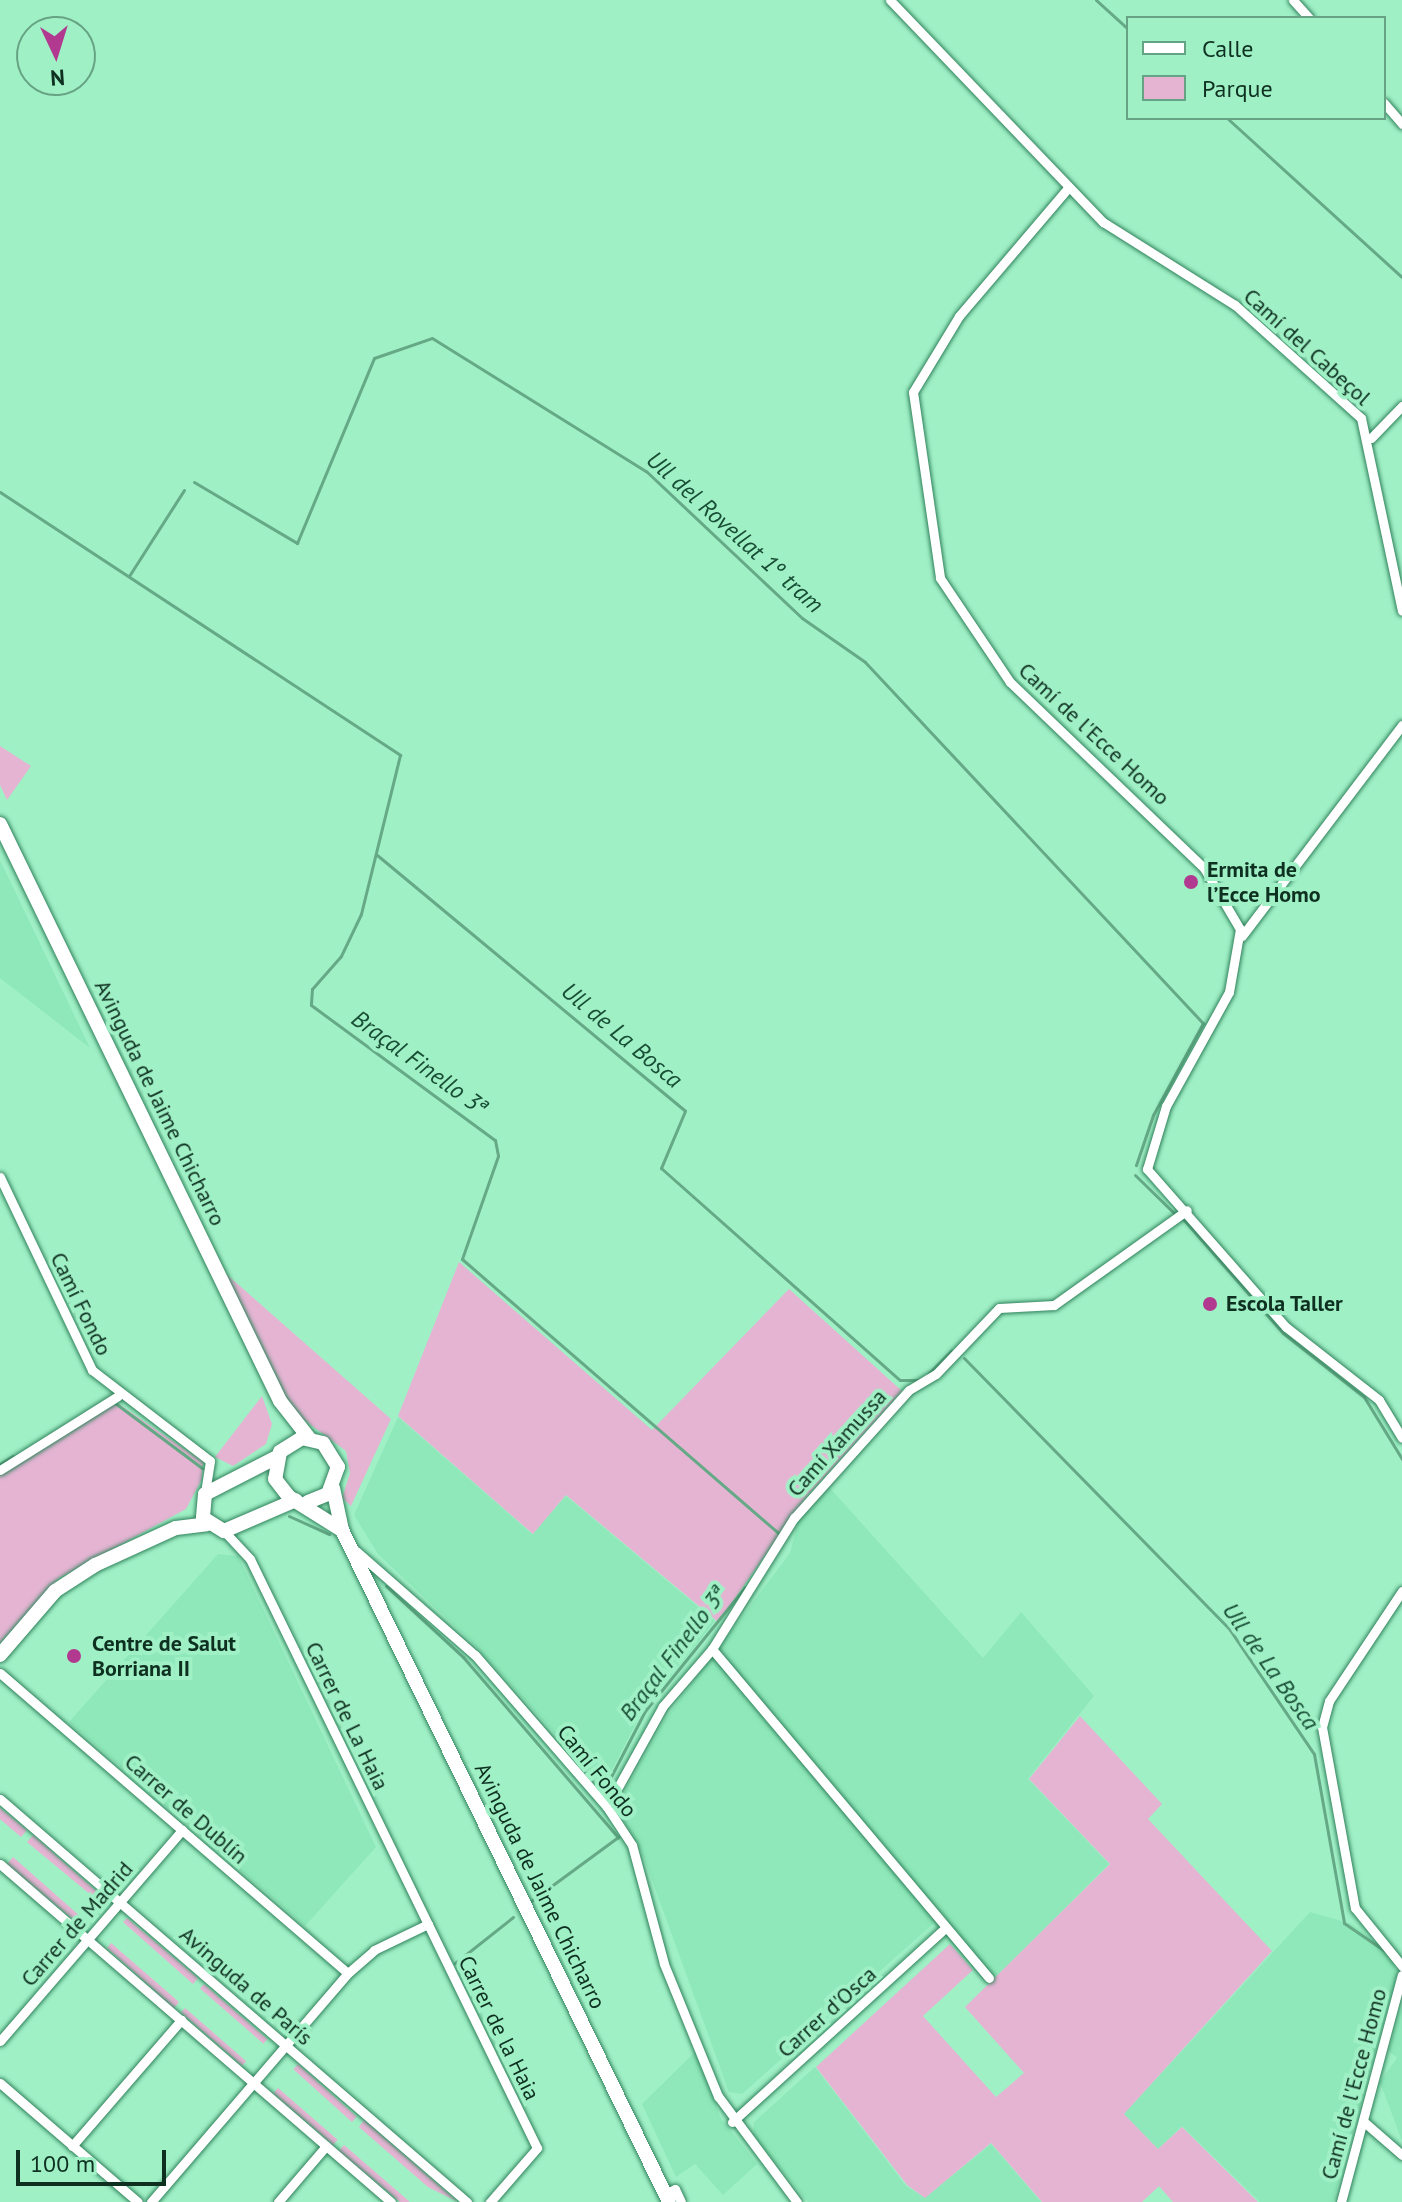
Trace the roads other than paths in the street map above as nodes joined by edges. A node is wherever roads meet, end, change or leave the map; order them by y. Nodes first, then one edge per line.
1 (890, 0) edge
2 (1293, 0) edge
3 (1307, 16) edge
4 (1386, 105) edge
5 (1402, 124) edge
6 (1068, 188) junction
7 (1402, 406) edge
8 (1371, 438) junction
9 (1402, 611) edge
10 (1402, 725) edge
11 (0, 824) edge
12 (1242, 936) junction
13 (0, 1177) edge
14 (1187, 1210) junction
15 (118, 1396) junction
16 (280, 1401) junction
17 (309, 1438) junction
18 (1402, 1438) edge
19 (280, 1452) junction
20 (0, 1470) edge
21 (333, 1488) junction
22 (203, 1499) junction
23 (302, 1501) junction
24 (207, 1524) junction
25 (176, 1528) junction
26 (342, 1530) junction
27 (224, 1531) junction
28 (349, 1545) junction
29 (1402, 1591) edge
30 (712, 1649) junction
31 (0, 1655) edge
32 (0, 1673) edge
33 (0, 1799) edge
34 (607, 1807) junction
35 (182, 1830) junction
36 (0, 1864) edge
37 (120, 1901) junction
38 (428, 1924) junction
39 (945, 1928) junction
40 (87, 1939) junction
41 (1402, 1966) edge
42 (348, 1973) junction
43 (1402, 1975) edge
44 (989, 1978) dead end
45 (181, 2020) junction
46 (0, 2041) edge
47 (286, 2045) junction
48 (0, 2083) edge
49 (253, 2083) junction
50 (1363, 2121) junction
51 (732, 2122) junction
52 (72, 2146) junction
53 (326, 2146) junction
54 (1402, 2155) edge
55 (667, 2198) edge
56 (138, 2202) edge
57 (151, 2202) edge
58 (278, 2202) edge
59 (391, 2202) edge
60 (467, 2202) edge
61 (490, 2202) edge
62 (681, 2202) edge
63 (797, 2202) edge
64 (1341, 2202) edge

1 - 6 street
2 - 3 street
4 - 5 street
6 - 8 street, Camí del Cabeçol
6 - 12 street, Camí de l'Ecce Homo
7 - 8 street
8 - 9 street, Camí del Cabeçol
10 - 12 street
11 - 16 street, Avinguda de Jaime Chicharro
12 - 14 street
13 - 15 street, Camí Fondo
14 - 18 street
14 - 30 street, Camí Xamussa
15 - 20 street
15 - 22 street, Camí Fondo
16 - 17 street
16 - 19 street
17 - 19 street
17 - 21 street
19 - 22 street
19 - 23 street
21 - 23 street
21 - 26 street
22 - 24 street
22 - 25 street
23 - 26 street
23 - 27 street
24 - 25 street
24 - 27 street
25 - 31 street
26 - 28 street, Avinguda de Jaime Chicharro
27 - 38 street, Carrer de La Haia
28 - 34 street, Camí Fondo
28 - 55 street, Avinguda de Jaime Chicharro
29 - 41 street, Camí de l'Ecce Homo
30 - 34 street, Camí Xamussa
30 - 39 street
32 - 35 street, Carrer de Dublín
33 - 37 street, Avinguda de París
34 - 51 street, Camí Fondo
35 - 37 street, Carrer de Madrid
35 - 42 street, Carrer de Dublín
36 - 40 street
37 - 40 street, Carrer de Madrid
37 - 47 street, Avinguda de París
38 - 42 street
38 - 61 street, Carrer de la Haia
39 - 44 street
39 - 51 street, Carrer d'Osca
40 - 45 street
40 - 46 street, Carrer de Madrid
42 - 47 street
43 - 50 street, Camí de l'Ecce Homo
45 - 49 street
45 - 52 street
47 - 49 street
47 - 60 street, Avinguda de París
48 - 52 street
49 - 53 street
49 - 57 street
50 - 54 street
50 - 64 street, Camí de l'Ecce Homo
51 - 63 street, Camí Fondo
52 - 56 street
53 - 58 street
53 - 59 street
55 - 62 street

